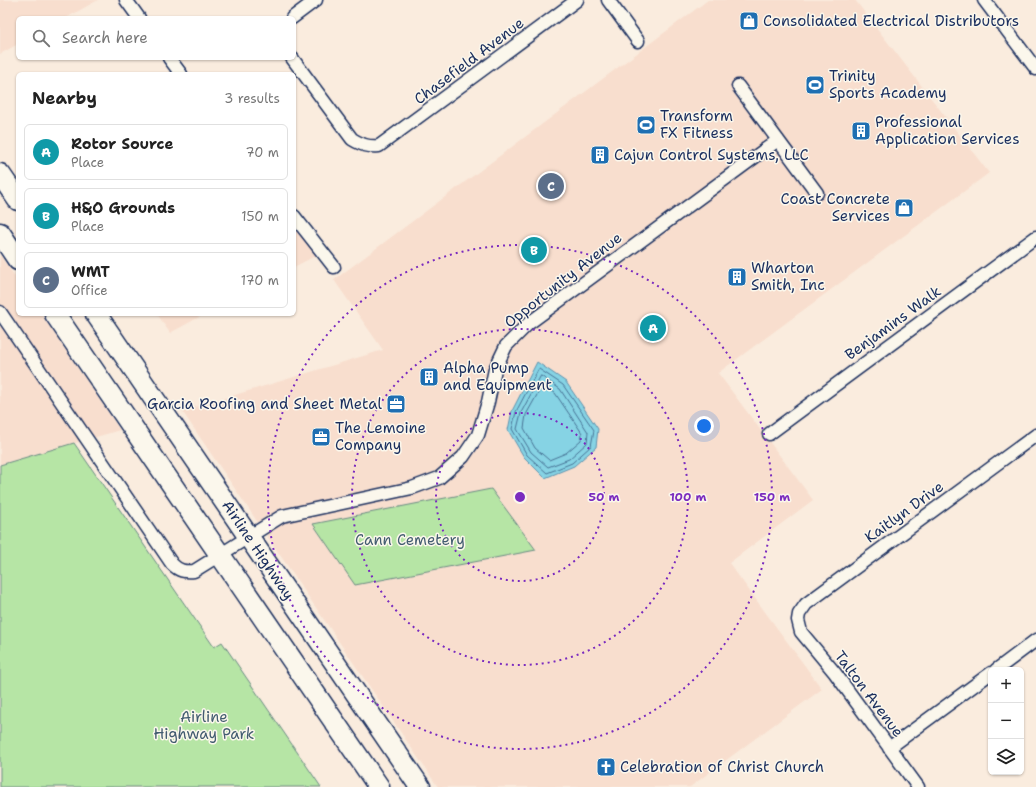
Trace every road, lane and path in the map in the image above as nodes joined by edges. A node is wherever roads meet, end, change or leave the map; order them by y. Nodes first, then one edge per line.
1 (126, 0) edge
2 (316, 0) edge
3 (577, 0) edge
4 (608, 0) edge
5 (984, 0) edge
6 (138, 16) edge
7 (294, 16) edge
8 (638, 41) dead end
9 (170, 60) edge
10 (293, 60) edge
11 (1036, 69) edge
12 (180, 72) edge
13 (738, 86) dead end
14 (778, 140) junction
15 (0, 174) edge
16 (817, 193) dead end
17 (16, 197) edge
18 (296, 219) edge
19 (0, 233) edge
20 (1036, 237) edge
21 (16, 257) edge
22 (334, 268) dead end
23 (0, 312) edge
24 (56, 316) edge
25 (97, 316) edge
26 (769, 434) dead end
27 (1036, 435) edge
28 (249, 537) junction
29 (220, 554) junction
30 (798, 620) joint
31 (1036, 640) edge
32 (1000, 667) edge
33 (988, 676) edge
34 (889, 748) junction
35 (379, 787) edge
36 (420, 787) edge
37 (918, 787) edge

1 - 6 street
2 - 7 street
3 - 10 street, Chasefield Avenue
4 - 8 street
5 - 11 street
9 - 12 street
13 - 14 street
14 - 16 street
14 - 28 street, Opportunity Avenue
15 - 17 highway
18 - 22 street
19 - 21 highway
20 - 26 street, Benjamins Walk
23 - 29 street, Opportunity Avenue
24 - 29 highway
25 - 28 highway, Airline Highway
27 - 30 street, Kaitlyn Drive
28 - 29 street, Opportunity Avenue
28 - 36 highway, Airline Highway
29 - 35 highway
30 - 34 street, Talton Avenue
31 - 32 street
33 - 34 street
34 - 37 street, Talton Avenue

